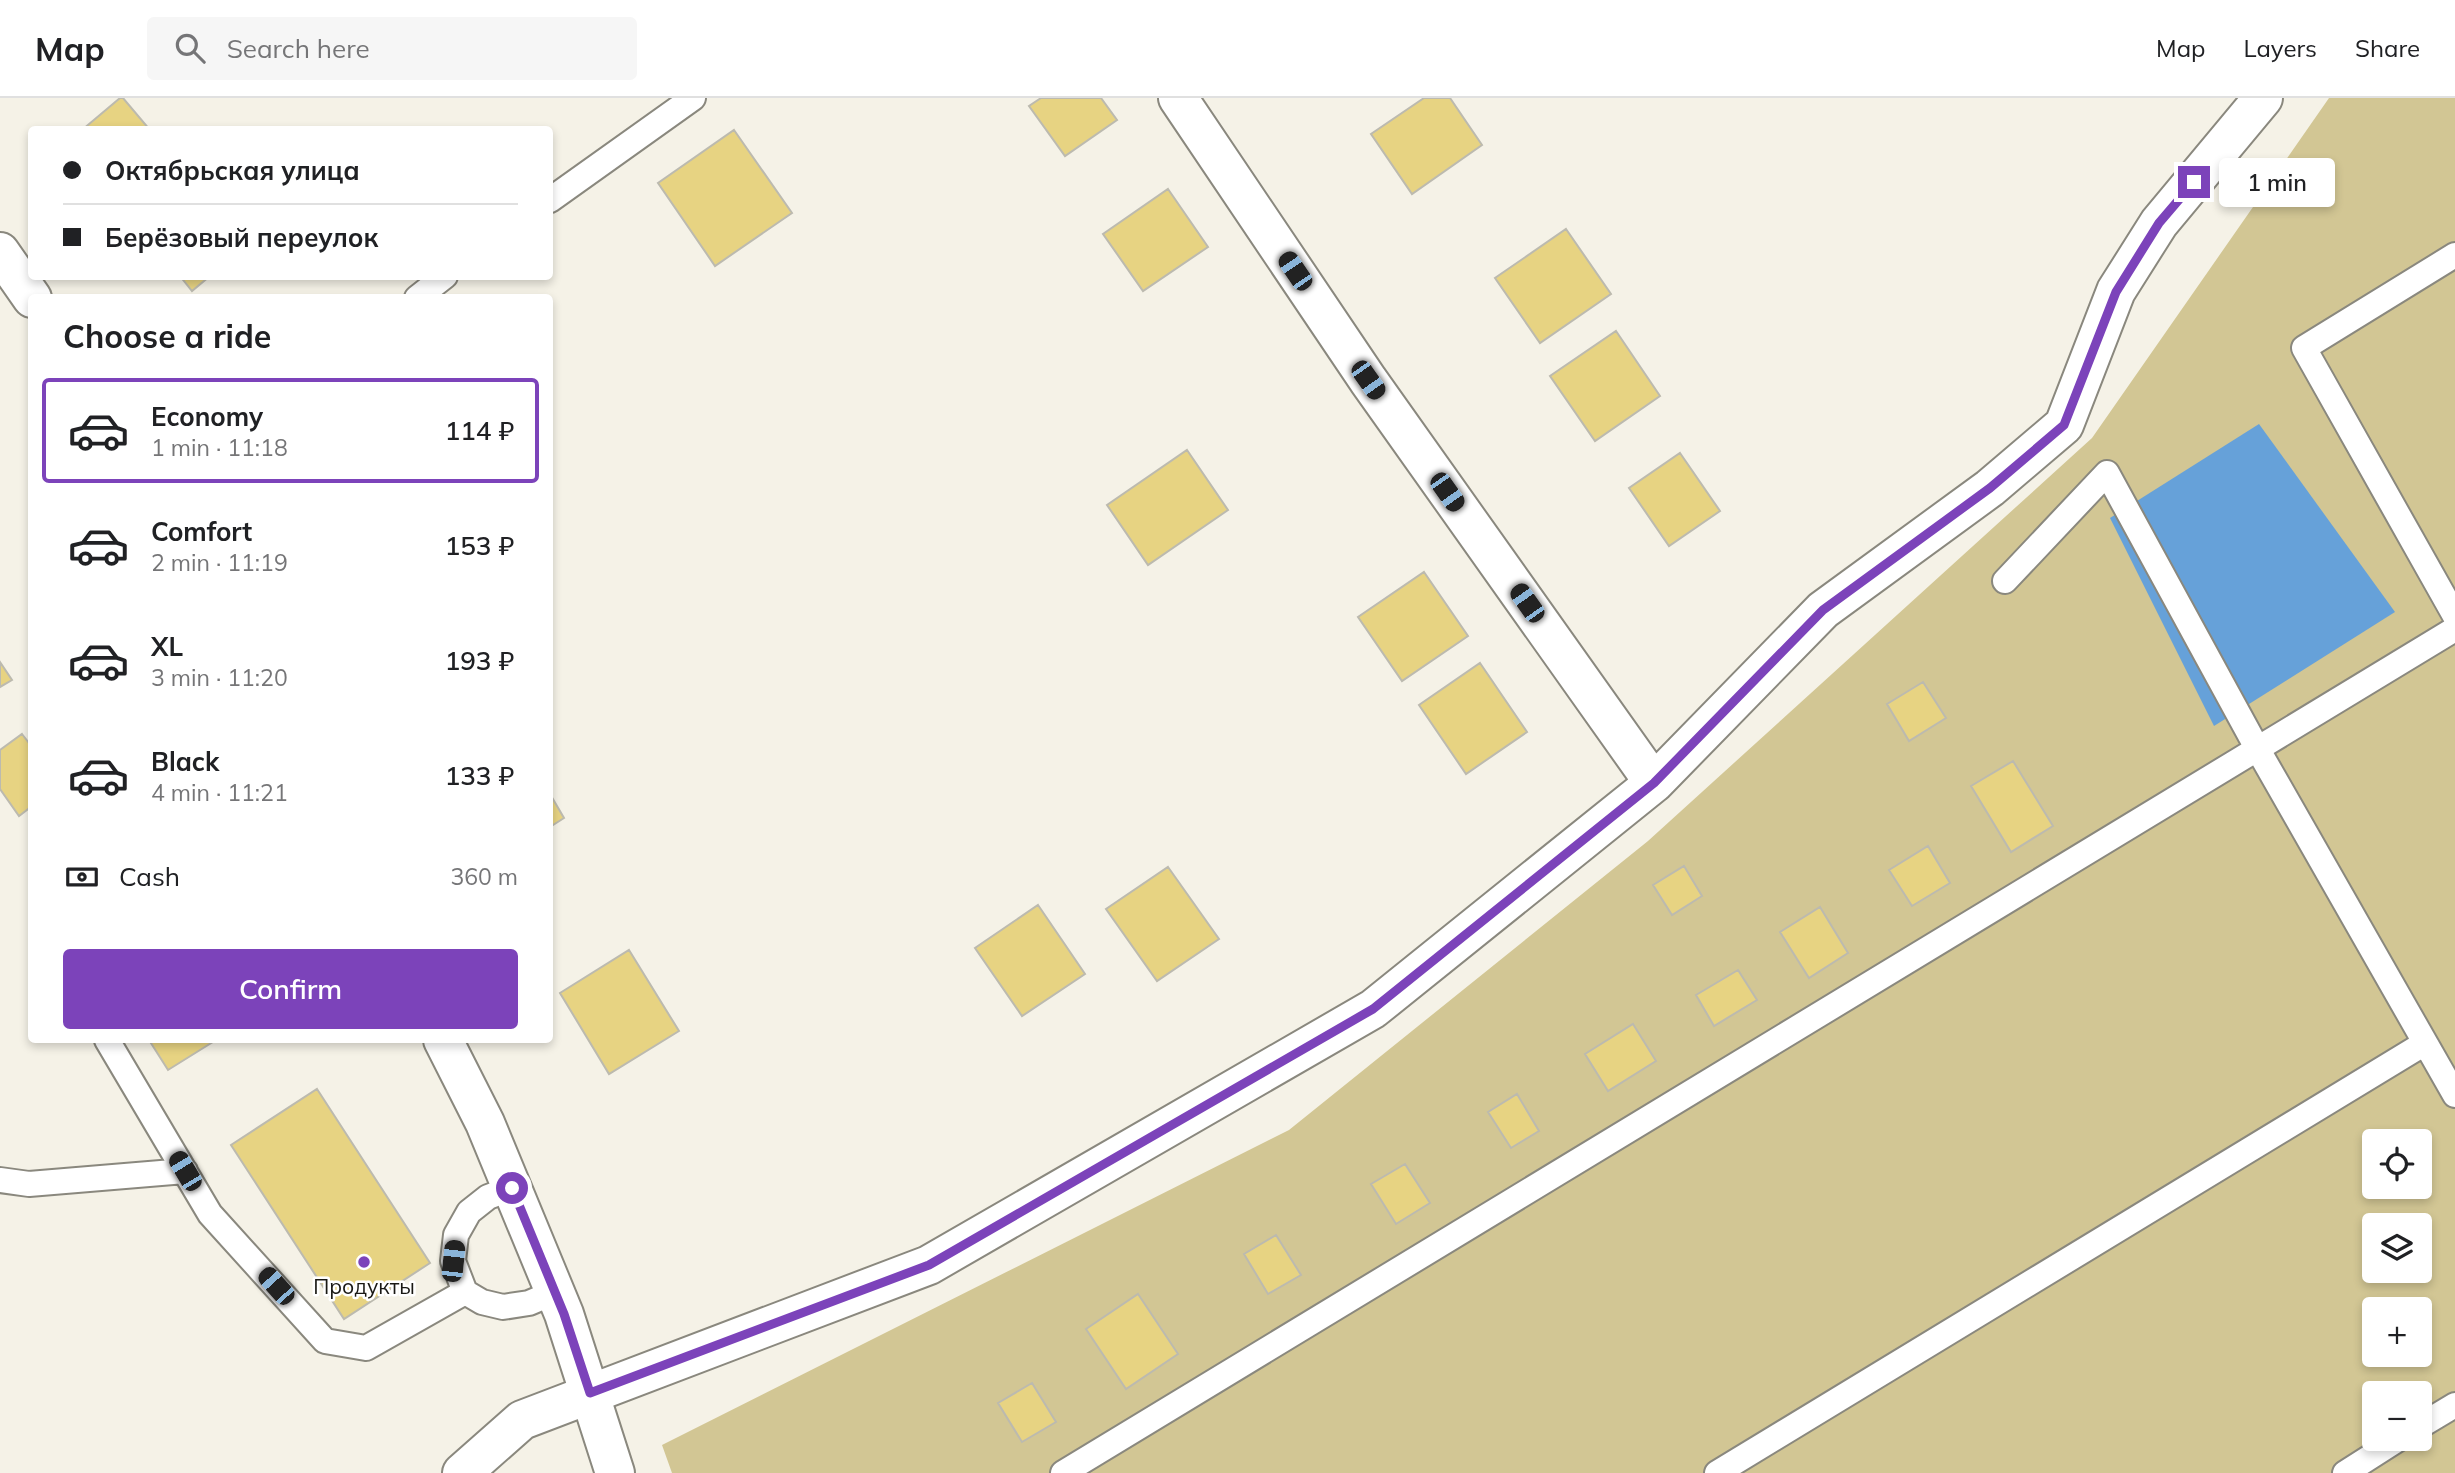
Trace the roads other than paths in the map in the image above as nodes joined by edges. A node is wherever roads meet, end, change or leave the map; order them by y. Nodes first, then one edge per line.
1 (693, 98) edge
2 (1178, 98) edge
3 (2263, 98) edge
4 (553, 198) edge
5 (0, 252) edge
6 (2455, 254) edge
7 (440, 280) edge
8 (29, 294) edge
9 (422, 294) edge
10 (2005, 581) dead end
11 (2455, 616) edge
12 (2455, 629) edge
13 (2257, 748) junction
14 (1654, 783) junction
15 (109, 1043) edge
16 (445, 1043) edge
17 (2425, 1043) junction
18 (2455, 1095) edge
19 (185, 1171) junction
20 (0, 1180) edge
21 (512, 1188) junction
22 (465, 1292) junction
23 (555, 1292) junction
24 (590, 1393) junction
25 (2455, 1405) edge
26 (2432, 1419) edge
27 (2380, 1451) edge
28 (462, 1473) edge
29 (615, 1473) edge
30 (1063, 1473) edge
31 (1717, 1473) edge
32 (2345, 1473) edge

1 - 4 lane
2 - 14 street
3 - 14 street
5 - 8 street
6 - 11 lane
7 - 9 lane
10 - 13 lane
12 - 13 lane
13 - 17 lane
13 - 30 lane
14 - 24 street
15 - 19 lane
16 - 21 street
17 - 18 lane
17 - 31 lane
19 - 20 lane
19 - 22 lane
21 - 22 lane
21 - 23 street
22 - 23 lane
23 - 24 street
24 - 28 street
24 - 29 street
25 - 26 lane
27 - 32 lane

